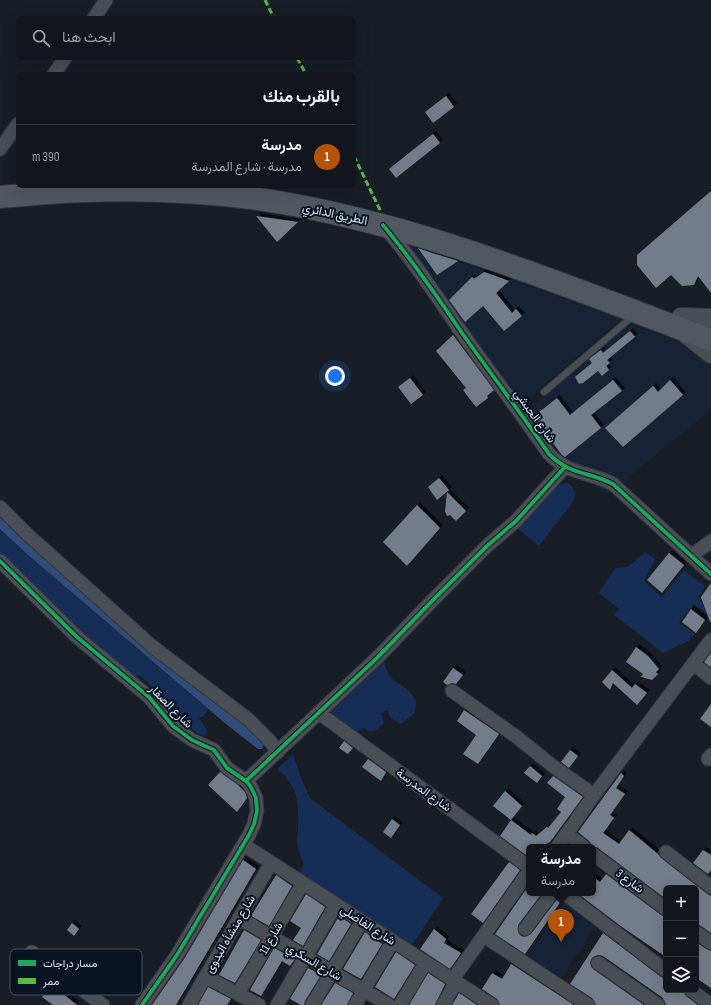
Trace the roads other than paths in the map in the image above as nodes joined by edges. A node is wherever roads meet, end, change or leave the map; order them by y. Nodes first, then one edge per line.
1 (106, 0) edge
2 (95, 16) edge
3 (64, 60) edge
4 (56, 72) edge
5 (16, 127) edge
6 (0, 149) edge
7 (16, 183) edge
8 (0, 184) edge
9 (261, 188) edge
10 (0, 197) edge
11 (383, 225) junction
12 (638, 313) junction
13 (711, 318) edge
14 (679, 322) junction
15 (711, 328) edge
16 (711, 340) edge
17 (711, 354) edge
18 (544, 392) dead end
19 (565, 467) junction
20 (0, 507) edge
21 (711, 541) edge
22 (691, 556) junction
23 (0, 561) edge
24 (711, 574) edge
25 (711, 640) edge
26 (693, 664) junction
27 (711, 678) edge
28 (452, 691) dead end
29 (319, 713) junction
30 (278, 752) junction
31 (246, 781) junction
32 (594, 795) junction
33 (566, 834) junction
34 (559, 844) edge
35 (580, 844) edge
36 (244, 845) junction
37 (666, 852) dead end
38 (596, 856) edge
39 (271, 863) junction
40 (526, 865) edge
41 (526, 876) edge
42 (303, 883) junction
43 (711, 887) edge
44 (550, 896) edge
45 (568, 896) edge
46 (336, 905) junction
47 (663, 907) edge
48 (239, 918) junction
49 (362, 921) junction
50 (525, 929) dead end
51 (699, 934) edge
52 (484, 936) junction
53 (272, 937) junction
54 (393, 941) junction
55 (711, 943) edge
56 (306, 956) junction
57 (426, 962) junction
58 (598, 963) dead end
59 (663, 969) edge
60 (332, 972) junction
61 (206, 977) junction
62 (454, 981) junction
63 (364, 990) junction
64 (696, 993) edge
65 (238, 994) junction
66 (90, 995) edge
67 (103, 1005) edge
68 (142, 1005) edge
69 (189, 1005) edge
70 (259, 1005) edge
71 (277, 1005) edge
72 (312, 1005) edge
73 (355, 1005) edge
74 (389, 1005) edge
75 (400, 1005) edge
76 (443, 1005) edge
77 (492, 1005) edge
78 (588, 1005) edge
79 (658, 1005) edge
80 (711, 1005) edge

1 - 2 street
3 - 4 street
5 - 6 street
7 - 8 highway
9 - 14 highway, الطريق الدائري
10 - 11 highway, الطريق الدائري
11 - 12 highway, الطريق الدائري
11 - 19 street, شارع الحبشي
12 - 14 highway, الطريق الدائري
12 - 18 lane
13 - 14 main road
14 - 15 highway
14 - 16 highway
14 - 17 main road
19 - 22 street, شارع الحبشي
19 - 29 street
20 - 30 street
21 - 22 street
22 - 24 street, شارع الحبشي
23 - 31 street, شارع الصقار
25 - 26 street
26 - 27 street
26 - 32 street
28 - 32 street
29 - 30 street
29 - 40 street, شارع المدرسة
30 - 31 street
31 - 36 street, شارع الصقار
32 - 33 street
33 - 34 street
33 - 35 street
36 - 39 street, شارع الفاضلي
36 - 68 street, شارع الصقار
37 - 43 street
38 - 47 street, شارع 3
39 - 42 street, شارع الفاضلي
39 - 48 street, شارع منشأه البدوى
41 - 52 street
42 - 46 street, شارع الفاضلي
42 - 53 street, شارع 11
44 - 50 street
45 - 59 street
46 - 49 street, شارع الفاضلي
46 - 56 street
48 - 53 street, شارع السكري
48 - 61 street, شارع منشأه البدوى
49 - 54 street, شارع الفاضلي
49 - 60 street
51 - 55 street
52 - 62 street
52 - 78 street
53 - 56 street, شارع السكري
53 - 65 street, شارع 11
54 - 57 street, شارع الفاضلي
54 - 63 street
56 - 60 street, شارع السكري
56 - 71 street
57 - 62 street, شارع الفاضلي
57 - 75 street
58 - 79 street
60 - 63 street, شارع السكري
60 - 72 street
61 - 65 street
61 - 69 street, شارع منشأه البدوى
62 - 76 street
62 - 77 street, شارع الفاضلي
63 - 73 street
63 - 74 street, شارع السكري
64 - 80 street
65 - 70 street
66 - 67 street

